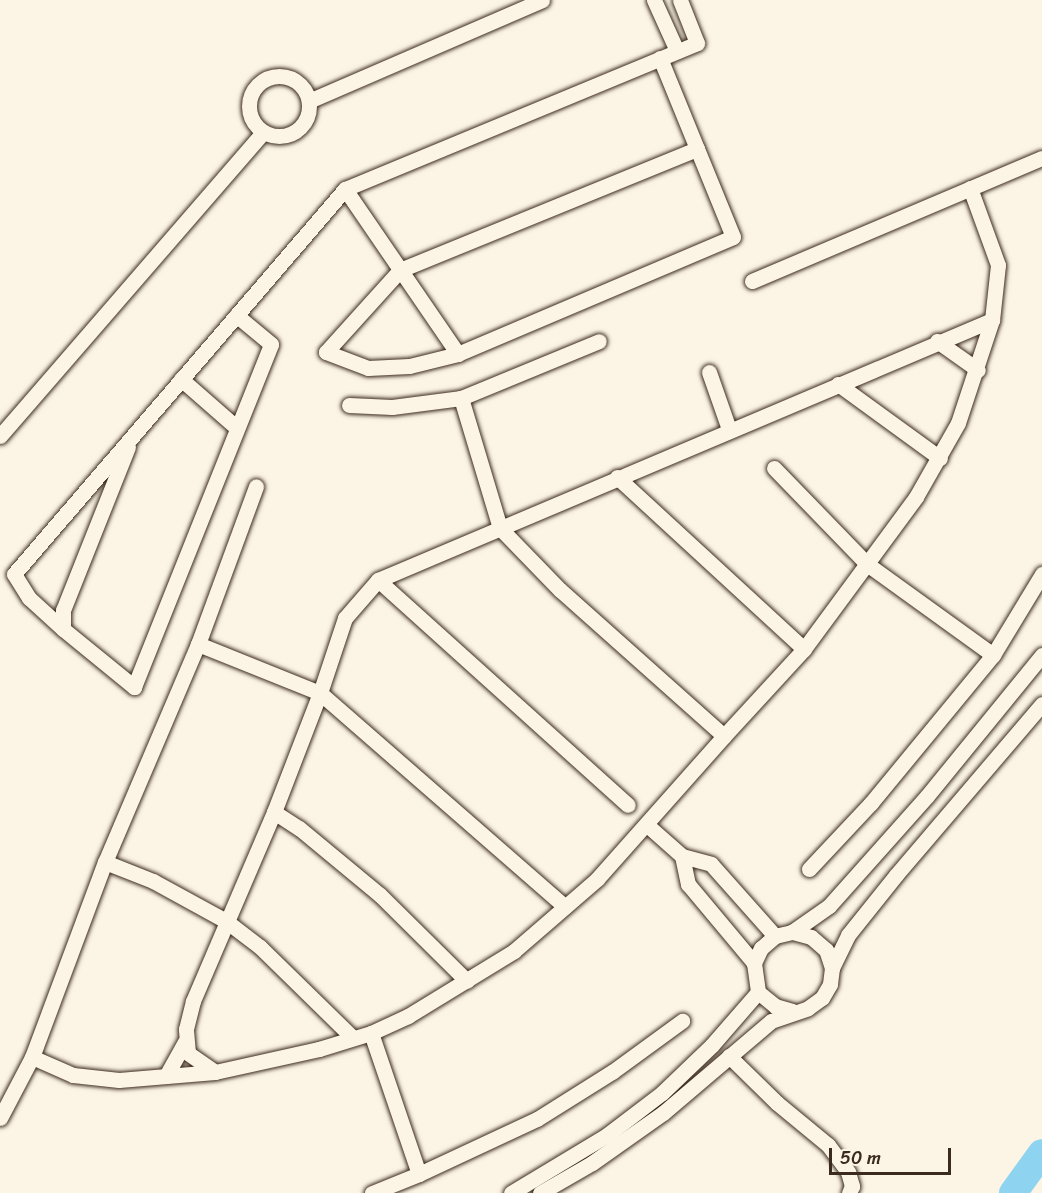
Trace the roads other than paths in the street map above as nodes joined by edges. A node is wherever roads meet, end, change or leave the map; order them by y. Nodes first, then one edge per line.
1 (542, 0) edge
2 (654, 0) edge
3 (680, 0) edge
4 (677, 51) junction
5 (660, 58) junction
6 (309, 101) junction
7 (263, 132) junction
8 (697, 149) junction
9 (1042, 158) edge
10 (970, 188) junction
11 (345, 189) junction
12 (400, 270) junction
13 (752, 281) dead end
14 (236, 315) junction
15 (992, 320) junction
16 (937, 341) junction
17 (599, 342) dead end
18 (458, 354) junction
19 (978, 370) junction
20 (709, 372) dead end
21 (181, 379) junction
22 (838, 384) junction
23 (461, 398) junction
24 (349, 405) dead end
25 (237, 428) junction
26 (729, 429) junction
27 (134, 434) junction
28 (0, 436) edge
29 (940, 458) junction
30 (774, 468) dead end
31 (617, 477) junction
32 (256, 486) dead end
33 (500, 528) junction
34 (867, 564) junction
35 (1042, 574) edge
36 (378, 580) junction
37 (63, 629) junction
38 (198, 644) junction
39 (804, 649) junction
40 (993, 655) junction
41 (1042, 655) edge
42 (320, 693) junction
43 (1042, 704) edge
44 (724, 736) junction
45 (628, 805) dead end
46 (274, 812) junction
47 (647, 825) junction
48 (682, 856) junction
49 (105, 862) junction
50 (809, 869) dead end
51 (565, 907) junction
52 (226, 921) junction
53 (792, 932) junction
54 (775, 936) junction
55 (754, 963) junction
56 (832, 968) junction
57 (467, 981) junction
58 (758, 993) junction
59 (792, 1011) junction
60 (682, 1021) dead end
61 (370, 1033) junction
62 (353, 1038) junction
63 (185, 1042) junction
64 (729, 1056) junction
65 (32, 1057) junction
66 (215, 1072) junction
67 (166, 1076) junction
68 (0, 1118) edge
69 (419, 1174) junction
70 (372, 1193) edge
71 (511, 1193) edge
72 (540, 1193) edge
73 (849, 1193) edge

1 - 6 street
2 - 4 street
3 - 4 street
4 - 5 street
5 - 8 street
5 - 11 street
6 - 7 street
6 - 7 street
7 - 28 street
8 - 12 street
8 - 18 street
9 - 10 street
10 - 13 street
10 - 15 street
11 - 12 street
11 - 14 street
12 - 18 street
12 - 18 street
14 - 21 street
14 - 25 street
15 - 16 street
15 - 19 street
16 - 19 street
16 - 22 street
17 - 23 street
19 - 29 street
20 - 26 street
21 - 25 street
21 - 27 street
22 - 26 street
22 - 29 street
23 - 24 street
23 - 33 street
25 - 37 street
26 - 31 street
27 - 37 street
27 - 37 street
29 - 34 street
30 - 34 street
31 - 33 street
31 - 39 street
32 - 38 street
33 - 36 street
33 - 44 street
34 - 39 street
34 - 40 street
35 - 40 street
36 - 42 street
36 - 45 street
38 - 42 street
38 - 49 street
39 - 44 street
40 - 50 street
41 - 53 street
42 - 46 street
42 - 51 street
43 - 56 street
44 - 47 street
46 - 52 street
46 - 57 street
47 - 48 street
47 - 51 street
48 - 54 street
48 - 55 street
49 - 52 street
49 - 65 street
51 - 57 street
52 - 62 street
52 - 63 street
53 - 54 street
53 - 56 street
54 - 55 street
55 - 58 street
56 - 59 street
57 - 61 street
58 - 59 street
58 - 71 street
59 - 64 street
60 - 69 street
61 - 62 street
61 - 69 street
62 - 66 street
63 - 66 street
63 - 67 street
64 - 72 street
64 - 73 street
65 - 67 street
65 - 68 street
66 - 67 street
69 - 70 street

